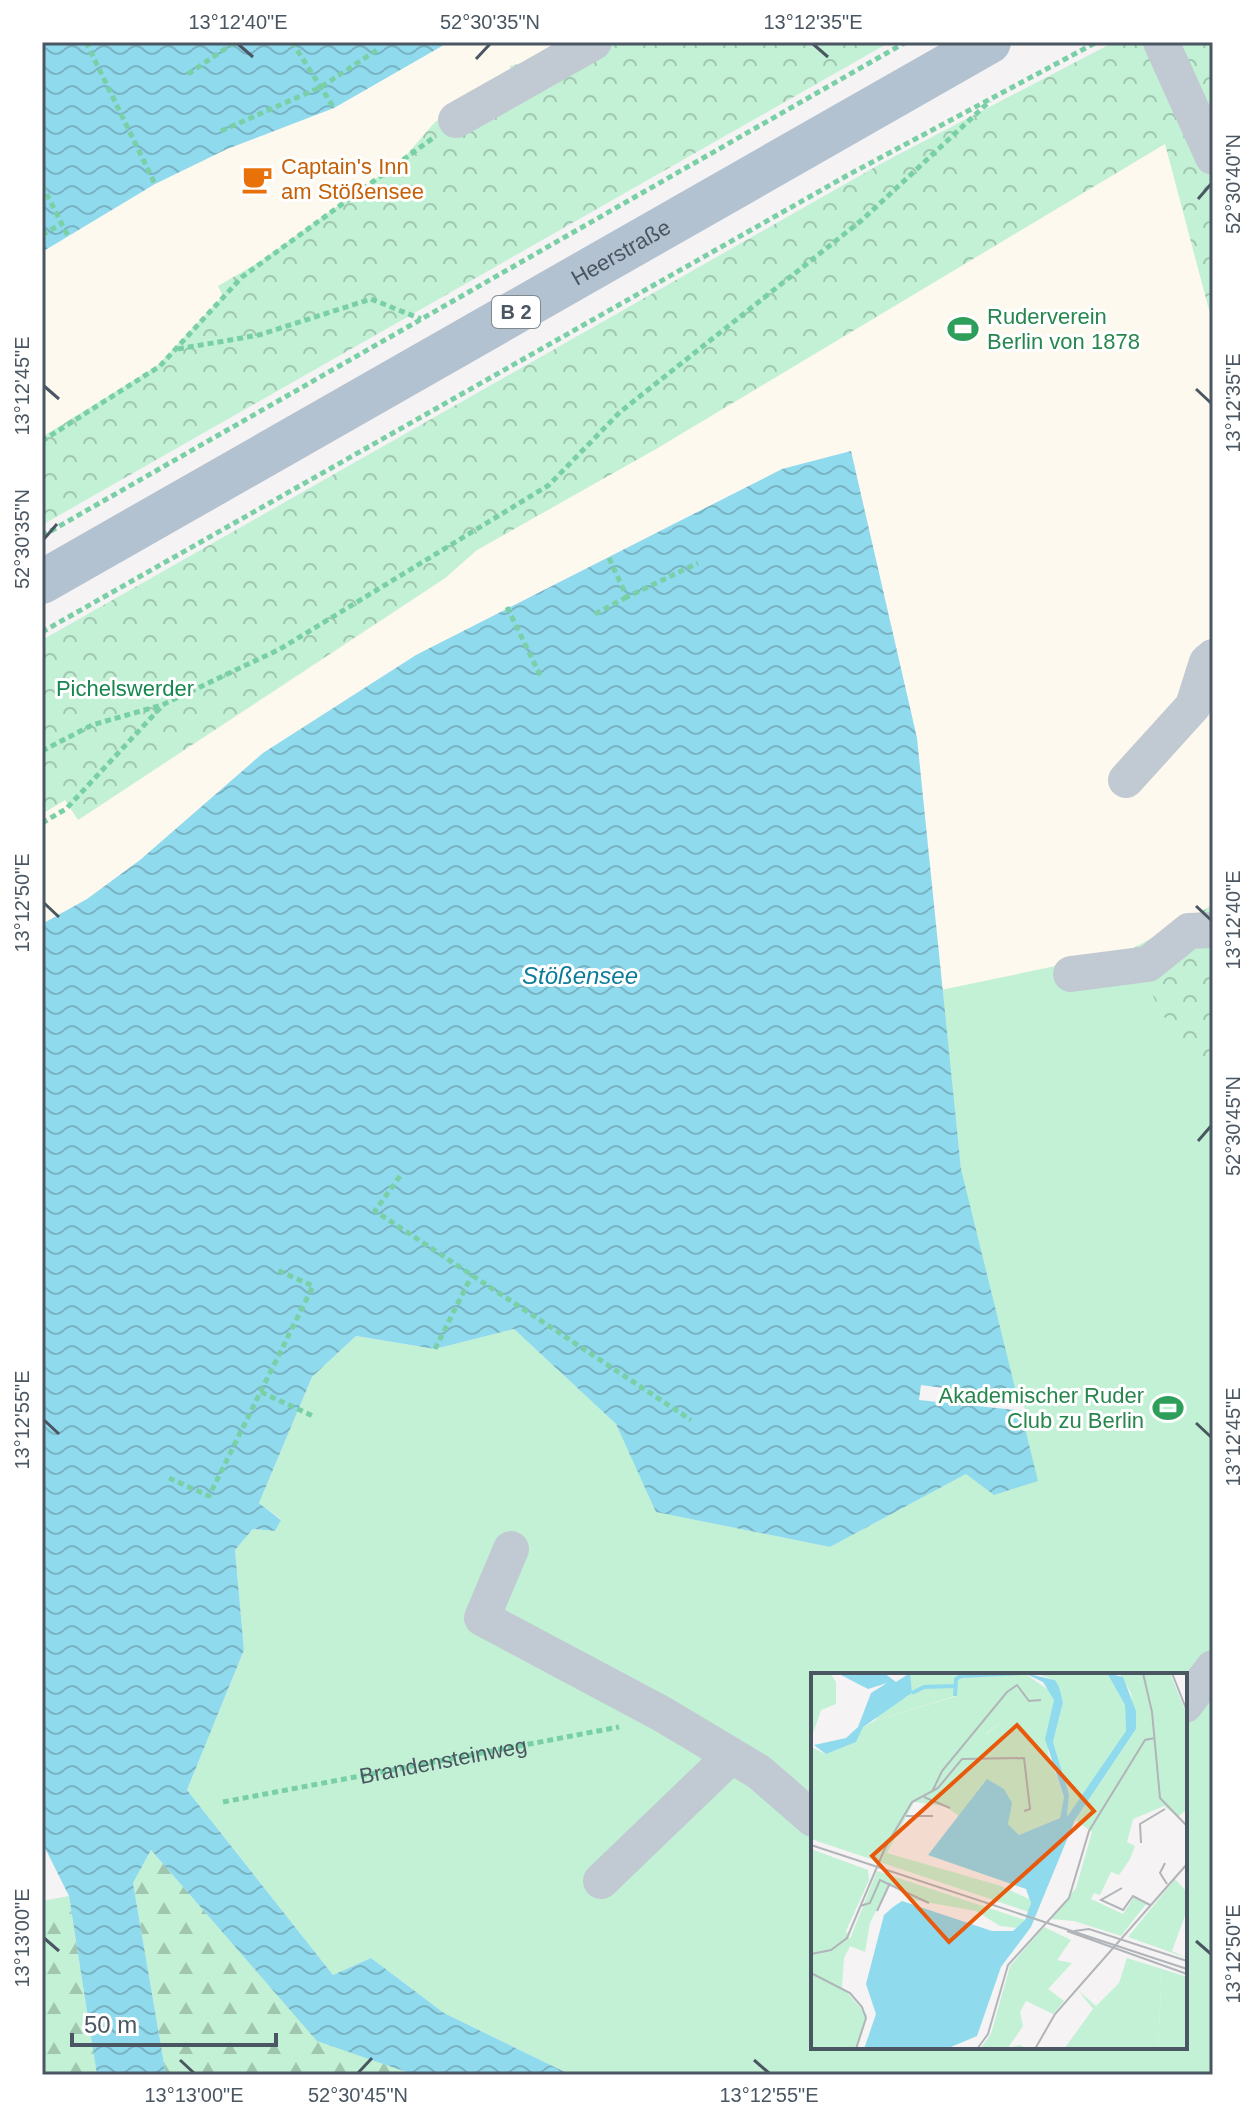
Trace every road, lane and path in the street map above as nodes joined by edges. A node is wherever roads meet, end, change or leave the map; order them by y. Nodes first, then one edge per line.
1 (86, 42) edge
2 (235, 42) edge
3 (292, 42) edge
4 (594, 42) edge
5 (906, 42) edge
6 (989, 42) edge
7 (1097, 42) edge
8 (1161, 42) edge
9 (380, 48) dead end
10 (188, 74) dead end
11 (1005, 86) dead end
12 (321, 87) junction
13 (994, 98) junction
14 (334, 108) dead end
15 (456, 120) joint
16 (221, 131) dead end
17 (1213, 157) edge
18 (155, 184) dead end
19 (42, 185) edge
20 (61, 224) junction
21 (42, 235) edge
22 (68, 236) dead end
23 (421, 319) junction
24 (177, 349) junction
25 (42, 441) edge
26 (42, 536) edge
27 (609, 558) dead end
28 (698, 563) dead end
29 (42, 582) edge
30 (627, 597) junction
31 (507, 607) dead end
32 (595, 614) dead end
33 (42, 632) edge
34 (1213, 657) edge
35 (541, 677) dead end
36 (162, 705) junction
37 (42, 751) edge
38 (1126, 780) dead end
39 (42, 823) edge
40 (1213, 930) edge
41 (1071, 974) dead end
42 (400, 1176) dead end
43 (275, 1269) dead end
44 (472, 1275) junction
45 (435, 1349) dead end
46 (261, 1392) junction
47 (315, 1417) dead end
48 (691, 1420) dead end
49 (169, 1478) dead end
50 (511, 1549) dead end
51 (1213, 1668) edge
52 (1187, 1702) edge
53 (662, 1714) junction
54 (731, 1756) junction
55 (223, 1802) dead end
56 (811, 1817) edge
57 (601, 1881) dead end

1 - 18 path
2 - 10 path
3 - 12 path
4 - 15 street
5 - 23 path
6 - 29 main road, Heerstraße / B 2
7 - 13 path
8 - 17 street
9 - 12 path
11 - 13 path
12 - 14 path
12 - 16 path
13 - 33 path
13 - 36 path
15 - 24 path
19 - 20 path
20 - 21 path
20 - 22 path
23 - 24 path
23 - 26 path
24 - 25 path
27 - 30 path
28 - 30 path
30 - 32 path
31 - 35 path
34 - 38 street
36 - 37 path
36 - 39 path
40 - 41 street
42 - 44 path
43 - 46 path
44 - 45 path
44 - 48 path
46 - 47 path
46 - 49 path
50 - 53 street
51 - 52 street
53 - 54 street
53 - 55 path, Brandensteinweg
54 - 56 street
54 - 57 street

